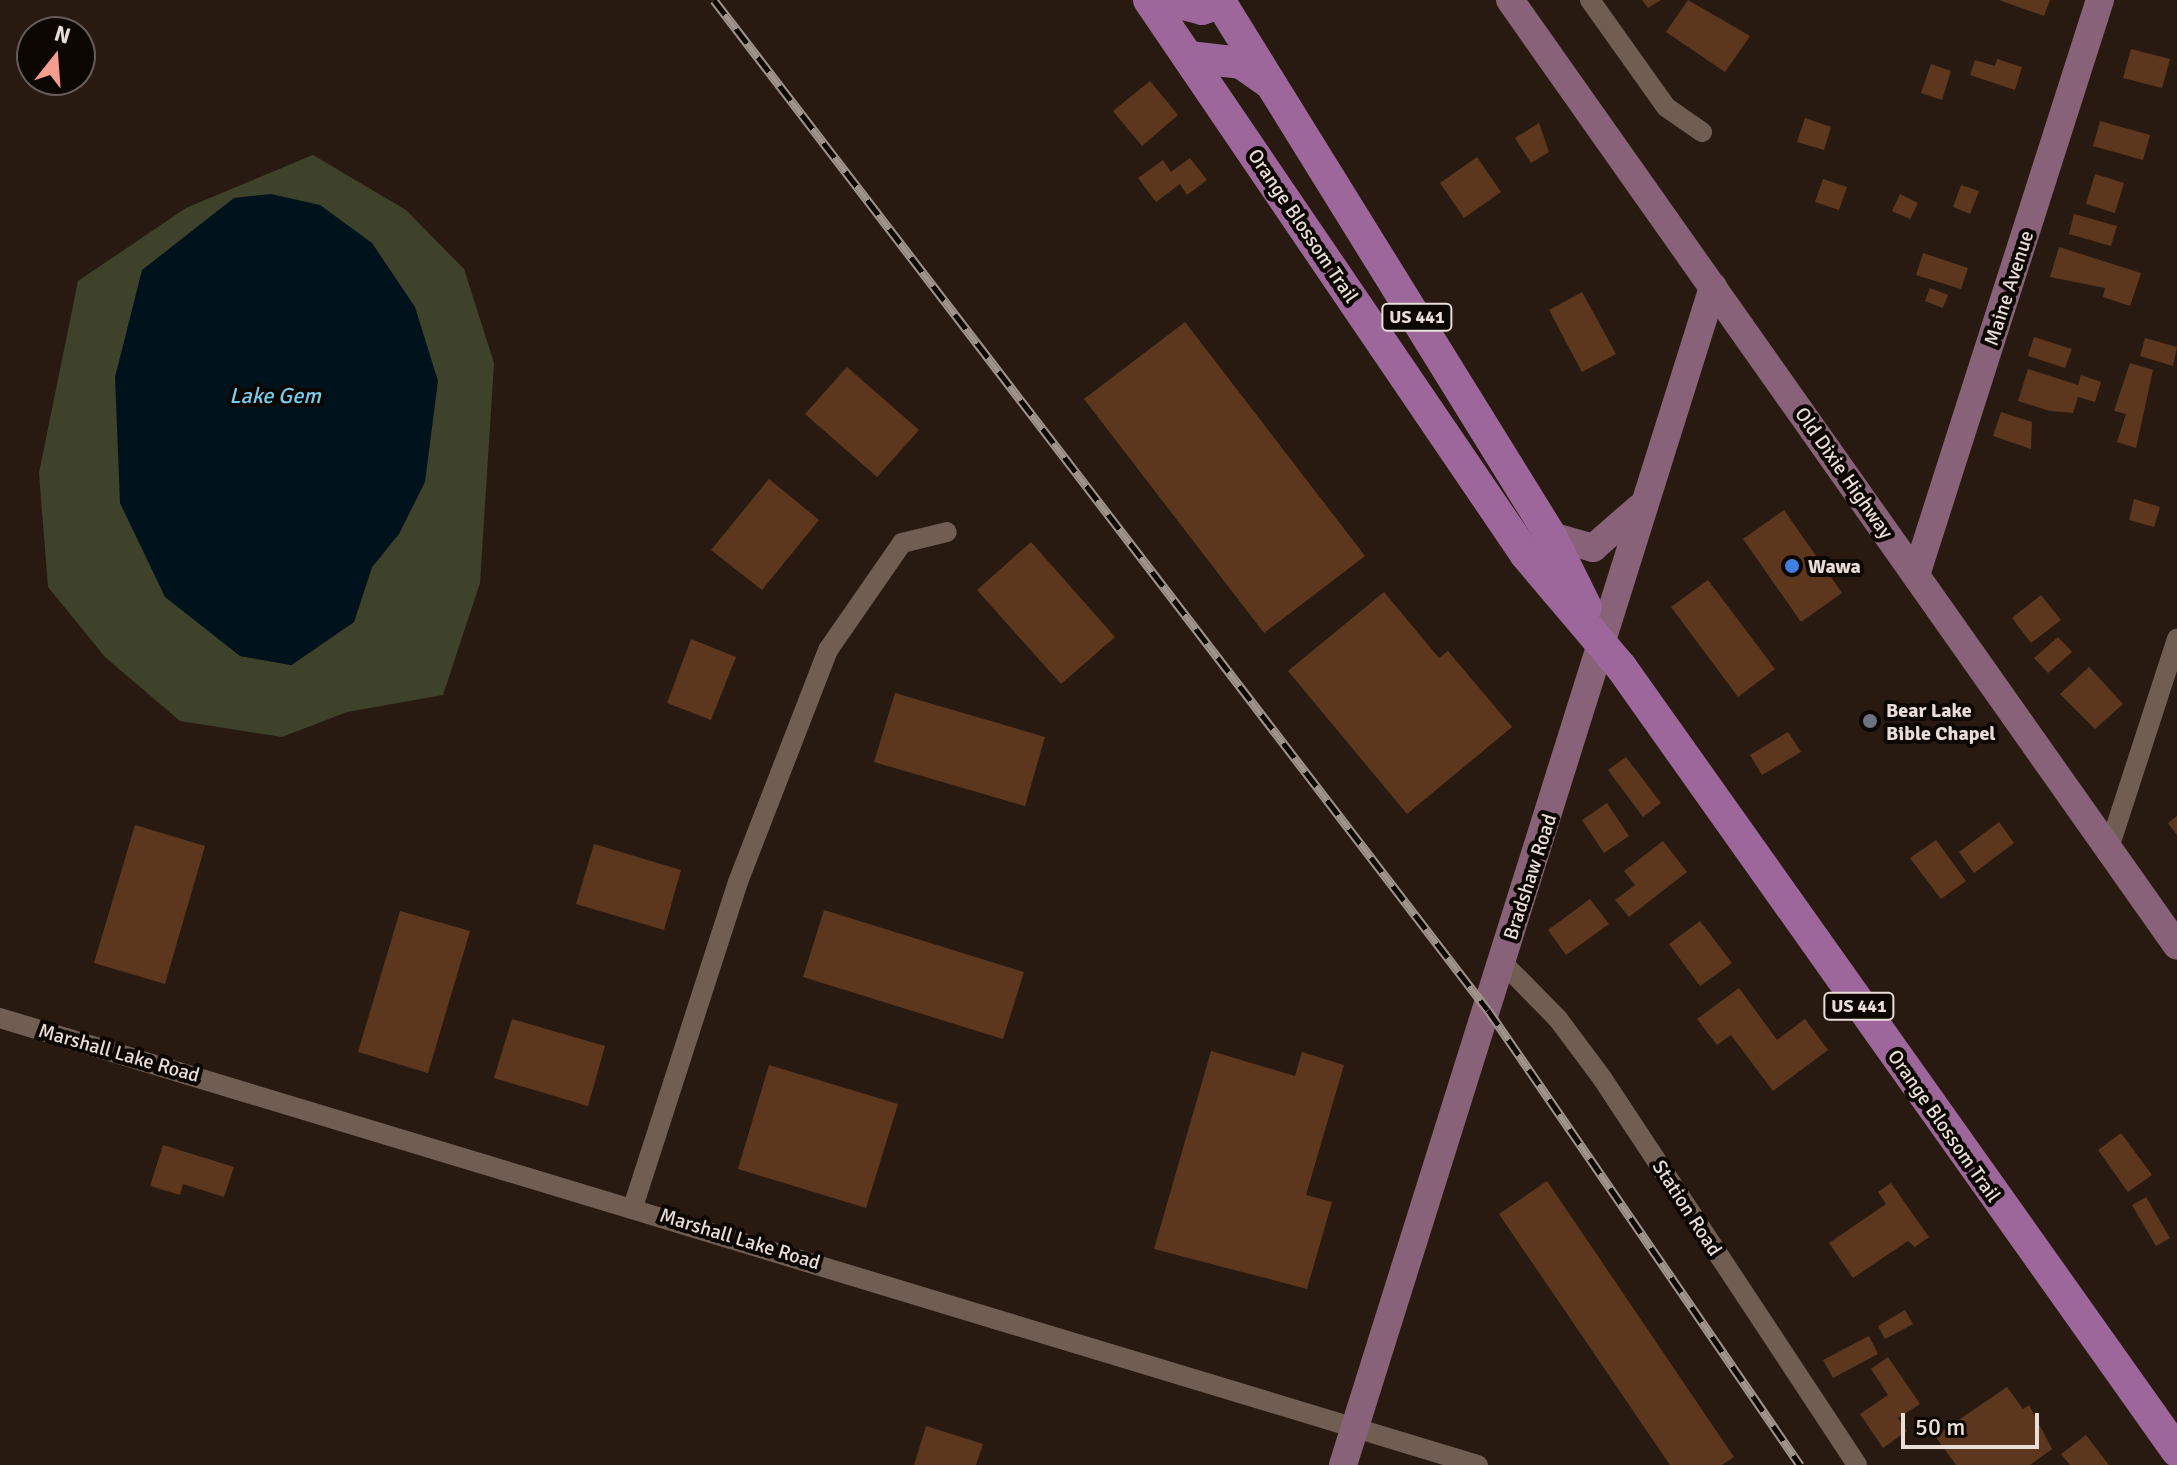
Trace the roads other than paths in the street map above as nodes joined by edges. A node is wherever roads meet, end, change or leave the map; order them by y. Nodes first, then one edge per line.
1 (1149, 0) edge
2 (1167, 0) edge
3 (1510, 0) edge
4 (1590, 0) edge
5 (2100, 0) edge
6 (1221, 1) edge
7 (1189, 57) junction
8 (1277, 88) junction
9 (1702, 132) dead end
10 (1713, 287) junction
11 (1645, 502) junction
12 (947, 532) dead end
13 (1551, 536) junction
14 (1916, 575) junction
15 (2177, 639) edge
16 (1603, 642) junction
17 (2109, 848) junction
18 (2177, 946) edge
19 (1503, 963) junction
20 (0, 1018) edge
21 (633, 1207) junction
22 (1355, 1428) junction
23 (2177, 1451) edge
24 (1343, 1465) edge
25 (1478, 1465) edge
26 (1857, 1465) edge

1 - 7 main road, Orange Blossom Trail / US 441
2 - 6 main road
3 - 10 street, Old Dixie Highway
4 - 9 street
5 - 14 street, Maine Avenue
6 - 8 main road, Orange Blossom Trail / US 441
7 - 8 main road
7 - 16 main road, Orange Blossom Trail / US 441
8 - 13 main road, Orange Blossom Trail / US 441
10 - 11 street, Bradshaw Road
10 - 14 street, Old Dixie Highway
11 - 13 street
11 - 16 street, Bradshaw Road
12 - 21 street
13 - 16 main road, Orange Blossom Trail / US 441
14 - 17 street, Old Dixie Highway
15 - 17 street
16 - 19 street, Bradshaw Road
16 - 23 main road, Orange Blossom Trail / US 441
17 - 18 street, Old Dixie Highway
19 - 22 street, Bradshaw Road
19 - 26 street, Station Road
20 - 21 street, Marshall Lake Road
21 - 22 street, Marshall Lake Road
22 - 24 street, Bradshaw Road
22 - 25 street, Marshall Lake Road

